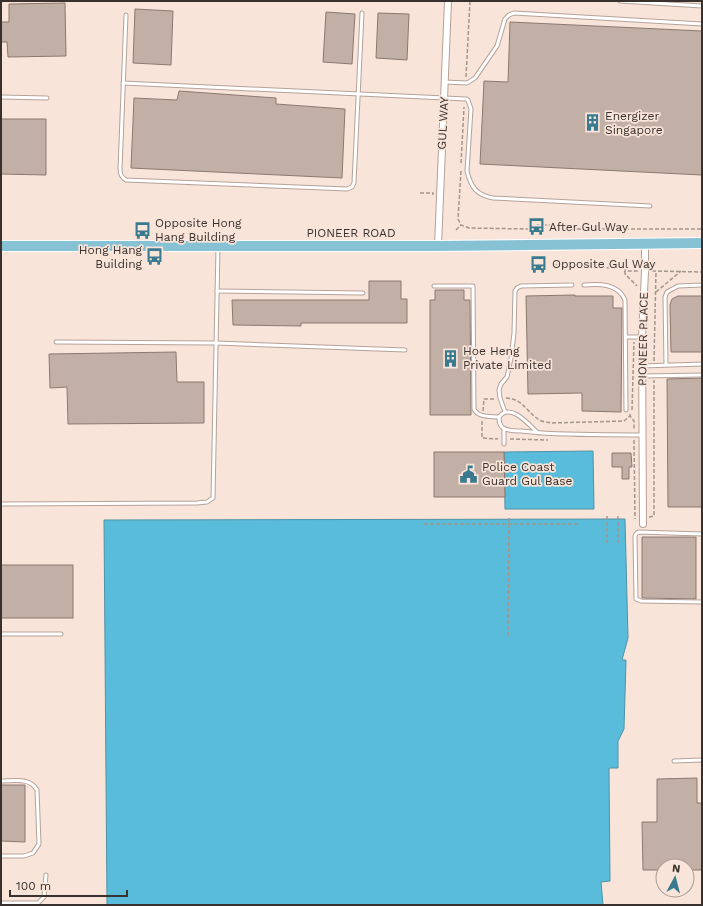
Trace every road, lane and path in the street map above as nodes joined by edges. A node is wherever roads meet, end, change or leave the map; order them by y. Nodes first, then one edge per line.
1 (448, 1) edge
2 (470, 1) edge
3 (620, 1) edge
4 (702, 6) edge
5 (362, 14) dead end
6 (126, 15) dead end
7 (702, 24) edge
8 (444, 82) junction
9 (123, 83) junction
10 (466, 83) junction
11 (358, 93) junction
12 (1, 97) edge
13 (47, 98) dead end
14 (444, 99) junction
15 (465, 99) junction
16 (420, 193) dead end
17 (432, 200) dead end
18 (650, 206) dead end
19 (461, 225) junction
20 (702, 229) edge
21 (456, 230) dead end
22 (645, 243) junction
23 (702, 243) edge
24 (1, 246) edge
25 (218, 246) junction
26 (438, 246) junction
27 (553, 264) dead end
28 (625, 271) junction
29 (645, 271) junction
30 (656, 271) junction
31 (681, 271) junction
32 (702, 272) edge
33 (572, 285) dead end
34 (584, 285) dead end
35 (702, 285) edge
36 (434, 286) dead end
37 (639, 288) dead end
38 (217, 292) junction
39 (656, 292) junction
40 (363, 293) dead end
41 (626, 337) junction
42 (642, 337) junction
43 (56, 342) dead end
44 (216, 343) junction
45 (405, 350) dead end
46 (702, 364) edge
47 (654, 365) junction
48 (642, 366) junction
49 (666, 366) junction
50 (702, 375) edge
51 (642, 376) junction
52 (654, 376) junction
53 (500, 398) junction
54 (626, 410) dead end
55 (505, 412) junction
56 (483, 416) junction
57 (630, 416) dead end
58 (499, 417) junction
59 (504, 428) junction
60 (538, 433) junction
61 (642, 435) junction
62 (504, 439) junction
63 (552, 440) dead end
64 (629, 440) dead end
65 (634, 440) dead end
66 (504, 444) dead end
67 (1, 504) edge
68 (509, 516) dead end
69 (607, 516) dead end
70 (618, 516) dead end
71 (643, 522) junction
72 (424, 524) dead end
73 (509, 524) junction
74 (580, 524) dead end
75 (642, 532) junction
76 (702, 534) edge
77 (607, 543) dead end
78 (618, 543) dead end
79 (702, 602) edge
80 (1, 634) edge
81 (61, 634) dead end
82 (508, 636) dead end
83 (702, 760) edge
84 (674, 761) dead end
85 (1, 781) edge
86 (1, 856) edge
87 (46, 875) dead end
88 (1, 903) edge

1 - 8 street, GUL WAY
2 - 10 path
3 - 4 lane
5 - 11 lane
6 - 9 lane
7 - 10 lane
8 - 10 lane
8 - 14 street, GUL WAY
9 - 11 lane
9 - 11 lane
11 - 14 lane
12 - 13 lane
14 - 15 lane
14 - 26 street, GUL WAY
15 - 18 lane
15 - 19 path
16 - 17 path
19 - 20 path
19 - 21 path
22 - 23 main road, PIONEER ROAD
22 - 26 main road, PIONEER ROAD
22 - 29 street, PIONEER PLACE
24 - 25 main road, PIONEER ROAD
25 - 26 main road, PIONEER ROAD
25 - 38 lane
27 - 28 path
28 - 29 path
28 - 37 path
29 - 30 path
29 - 42 street, PIONEER PLACE
30 - 31 path
30 - 39 path
31 - 32 path
31 - 39 path
33 - 53 lane
34 - 41 lane
35 - 49 lane
36 - 56 lane
38 - 40 lane
38 - 44 lane
39 - 47 path
41 - 42 lane
41 - 54 lane
42 - 48 street, PIONEER PLACE
43 - 44 lane
44 - 45 lane
44 - 67 lane
46 - 49 lane
47 - 48 lane
47 - 49 lane
48 - 51 street, PIONEER PLACE
50 - 52 lane
51 - 52 lane
51 - 61 street, PIONEER PLACE
52 - 71 path
53 - 55 lane
53 - 56 path
53 - 57 path
55 - 58 lane
55 - 60 lane
56 - 58 lane
56 - 62 path
58 - 59 lane
59 - 60 lane
59 - 62 lane
60 - 61 lane
61 - 71 street, PIONEER PLACE
62 - 63 path
62 - 66 lane
64 - 65 path
68 - 73 path
69 - 77 path
70 - 78 path
71 - 75 lane
72 - 73 path
73 - 74 path
73 - 82 path
75 - 76 lane
75 - 79 lane
80 - 81 lane
83 - 84 lane
85 - 86 lane
87 - 88 lane

